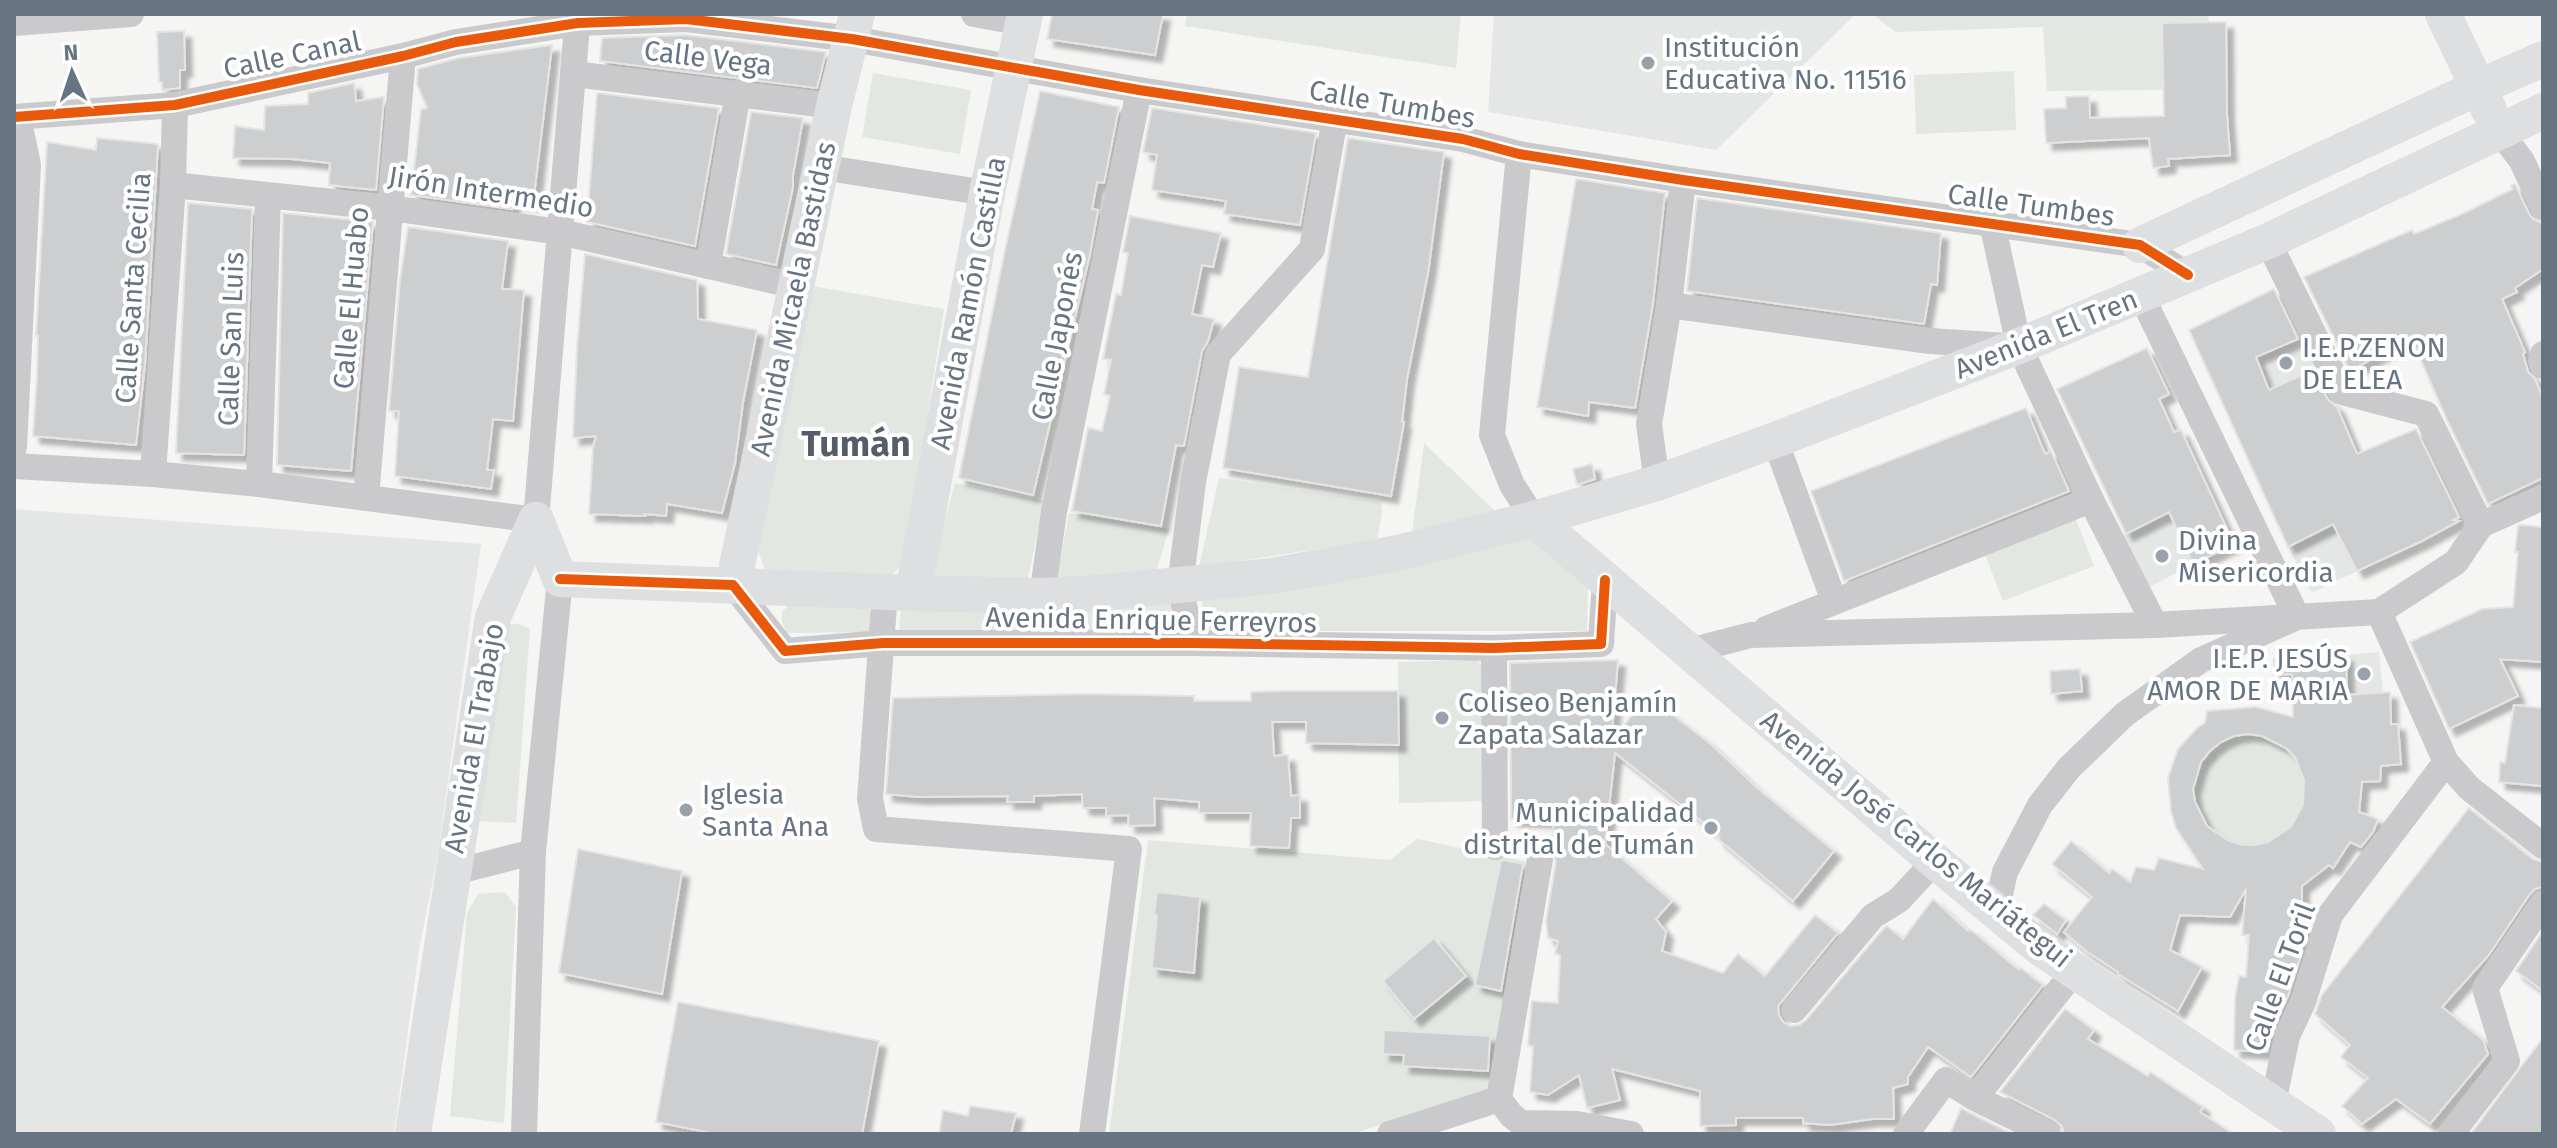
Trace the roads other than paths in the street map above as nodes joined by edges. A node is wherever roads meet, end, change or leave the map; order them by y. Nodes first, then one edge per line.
1 (131, 14) edge
2 (974, 14) edge
3 (2443, 14) edge
4 (578, 18) edge
5 (1024, 18) edge
6 (14, 23) edge
7 (854, 27) edge
8 (403, 56) junction
9 (2543, 59) edge
10 (1014, 69) junction
11 (574, 74) junction
12 (2477, 88) junction
13 (1139, 90) junction
14 (738, 93) junction
15 (175, 105) junction
16 (834, 106) junction
17 (2543, 111) edge
18 (16, 117) edge
19 (1335, 118) junction
20 (2500, 132) junction
21 (1519, 154) junction
22 (821, 167) junction
23 (1683, 180) junction
24 (173, 185) junction
25 (987, 193) junction
26 (268, 196) junction
27 (2543, 207) edge
28 (390, 208) junction
29 (1992, 223) junction
30 (560, 232) junction
31 (2268, 241) junction
32 (2140, 245) junction
33 (708, 266) junction
34 (2188, 275) junction
35 (796, 286) junction
36 (2141, 295) junction
37 (1669, 305) junction
38 (2019, 346) junction
39 (2543, 354) edge
40 (2543, 366) edge
41 (1775, 440) junction
42 (14, 447) edge
43 (14, 466) edge
44 (153, 474) junction
45 (1657, 483) junction
46 (259, 484) junction
47 (2543, 497) edge
48 (366, 498) junction
49 (2091, 500) junction
50 (1534, 519) junction
51 (536, 520) junction
52 (2481, 525) junction
53 (560, 579) junction
54 (1605, 580) junction
55 (733, 585) junction
56 (1180, 586) junction
57 (899, 592) junction
58 (1042, 596) junction
59 (1834, 601) junction
60 (2379, 612) junction
61 (2297, 617) junction
62 (2155, 625) junction
63 (1751, 635) junction
64 (883, 643) junction
65 (1192, 643) junction
66 (1494, 648) junction
67 (1689, 651) junction
68 (2446, 762) junction
69 (2543, 846) edge
70 (1495, 847) dead end
71 (533, 852) junction
72 (1540, 859) dead end
73 (1935, 861) junction
74 (451, 873) junction
75 (2543, 903) edge
76 (1996, 912) junction
77 (2076, 969) junction
78 (1794, 1010) dead end
79 (1975, 1098) junction
80 (1499, 1099) junction
81 (2273, 1104) junction
82 (413, 1134) edge
83 (524, 1134) edge
84 (1092, 1134) edge
85 (1390, 1134) edge
86 (1631, 1134) edge
87 (1906, 1134) edge
88 (2048, 1134) edge
89 (2318, 1134) edge
90 (2451, 1134) edge

1 - 6 street
2 - 5 street
3 - 12 main road
4 - 7 street, Calle Tumbes
4 - 8 street, Calle Canal
4 - 11 street, Avenida El Trabajo
5 - 10 main road, Avenida Ramón Castilla
7 - 10 street, Calle Tumbes
7 - 16 main road, Avenida Micaela Bastidas
8 - 15 street, Calle Canal
8 - 28 street, Calle El Huabo
9 - 12 main road, Avenida El Tren
10 - 13 street, Calle Tumbes
10 - 25 main road, Avenida Ramón Castilla
11 - 14 street, Calle Vega
11 - 30 street, Avenida El Trabajo
12 - 20 main road
12 - 32 main road, Avenida El Tren
13 - 19 street, Calle Tumbes
13 - 58 street, Calle Japonés
14 - 16 street, Calle Vega
14 - 33 street
15 - 18 street, Calle Canal
15 - 24 street, Calle Santa Cecilia
16 - 22 main road, Avenida Micaela Bastidas
17 - 20 main road, Avenida El Tren
18 - 42 street
19 - 21 street, Calle Tumbes
19 - 56 street
20 - 27 street
20 - 31 main road, Avenida El Tren
21 - 23 street, Calle Tumbes
21 - 50 street
22 - 25 street
22 - 35 main road, Avenida Micaela Bastidas
23 - 29 street, Calle Tumbes
23 - 37 street
24 - 26 street, Jirón Intermedio
24 - 44 street, Calle Santa Cecilia
25 - 57 main road, Avenida Ramón Castilla
26 - 28 street, Jirón Intermedio
26 - 46 street, Calle San Luis
28 - 30 street, Jirón Intermedio
28 - 48 street, Calle El Huabo
29 - 32 street, Calle Tumbes
29 - 38 street
30 - 33 street, Jirón Intermedio
30 - 51 street, Avenida El Trabajo
31 - 34 main road, Avenida El Tren
31 - 52 street
32 - 34 street, Calle Tumbes
33 - 35 street, Jirón Intermedio
34 - 36 main road, Avenida El Tren
35 - 55 main road, Avenida Micaela Bastidas
36 - 38 main road, Avenida El Tren
36 - 61 street
37 - 38 street
37 - 45 street
38 - 41 main road, Avenida El Tren
38 - 49 street
39 - 40 street
41 - 45 main road, Avenida El Tren
41 - 59 street
43 - 44 street
44 - 46 street
45 - 50 main road, Avenida El Tren
46 - 48 street
47 - 52 street
48 - 51 street
49 - 59 street
49 - 62 street
50 - 54 main road, Avenida José Carlos Mariátegui
50 - 56 main road, Avenida El Tren
51 - 53 main road
51 - 74 main road, Avenida El Trabajo
52 - 60 street
53 - 55 main road, Avenida El Tren
53 - 71 street
54 - 66 street, Avenida Enrique Ferreyros
54 - 67 main road, Avenida José Carlos Mariátegui
55 - 57 main road, Avenida El Tren
55 - 64 street, Avenida Enrique Ferreyros
56 - 58 main road, Avenida El Tren
56 - 65 street
57 - 58 main road, Avenida El Tren
57 - 64 street
59 - 63 street
60 - 61 street
60 - 68 street
61 - 62 street
61 - 76 street
62 - 63 street
63 - 67 street
64 - 65 street, Avenida Enrique Ferreyros
64 - 84 street
65 - 66 street, Avenida Enrique Ferreyros
66 - 70 street
67 - 73 main road, Avenida José Carlos Mariátegui
68 - 69 street
68 - 81 street, Calle El Toril
71 - 74 street
71 - 83 street
72 - 80 street
73 - 76 main road, Avenida José Carlos Mariátegui
73 - 78 street
74 - 82 main road, Avenida El Trabajo
75 - 90 street
76 - 77 main road, Avenida José Carlos Mariátegui
77 - 79 street
77 - 81 main road, Avenida José Carlos Mariátegui
79 - 87 street
79 - 88 street
80 - 85 street
80 - 86 street
81 - 89 main road, Avenida José Carlos Mariátegui

